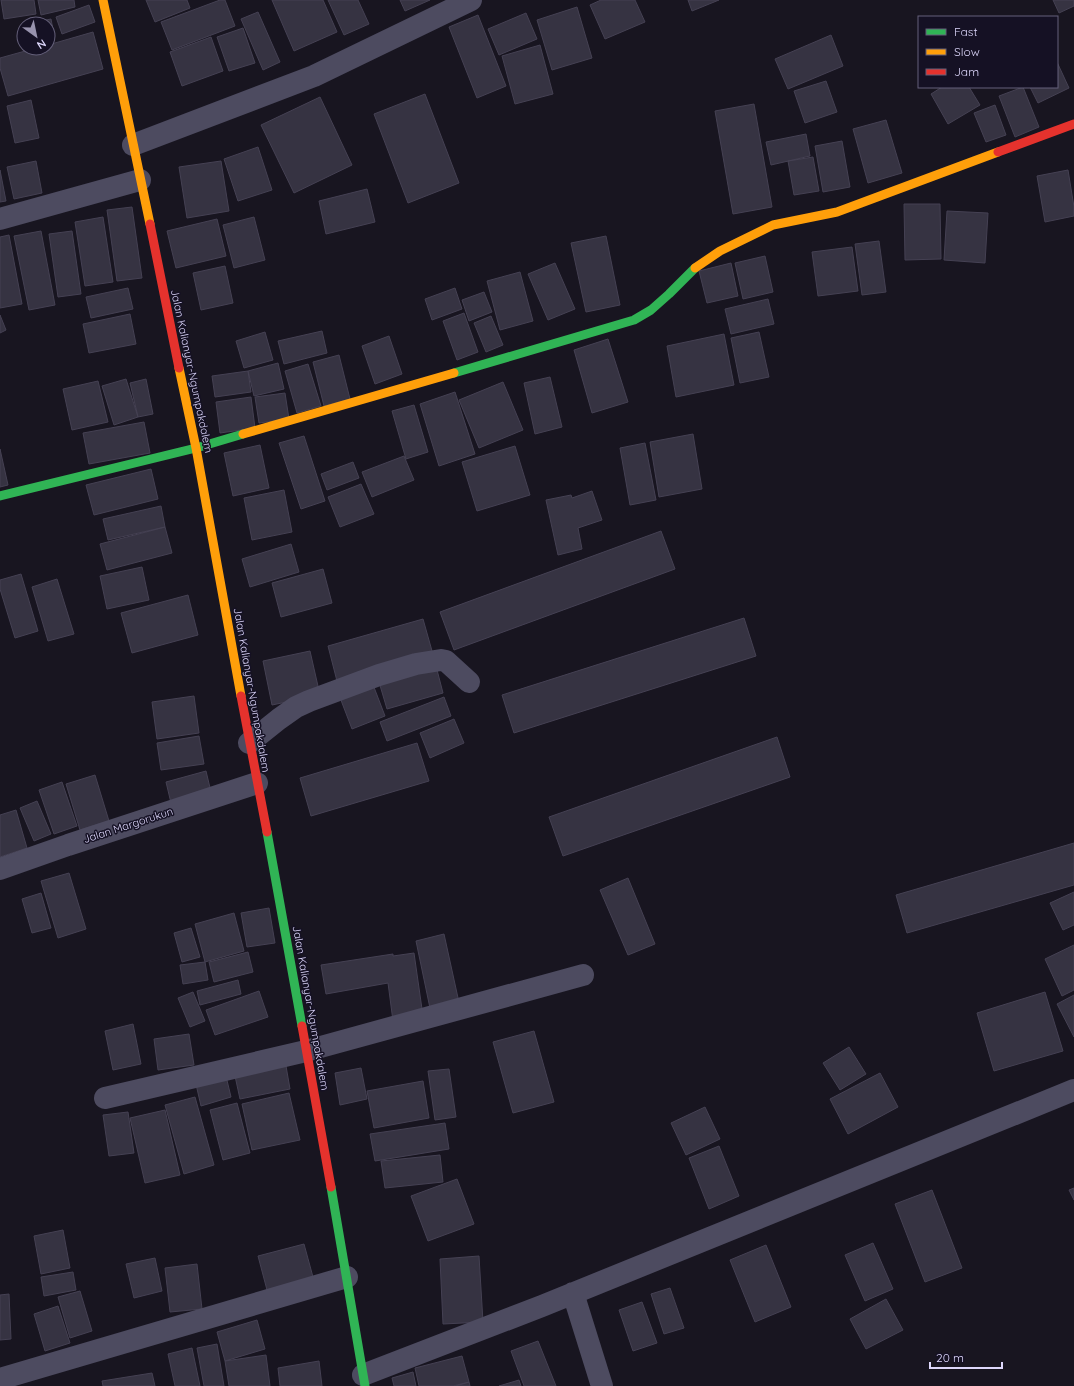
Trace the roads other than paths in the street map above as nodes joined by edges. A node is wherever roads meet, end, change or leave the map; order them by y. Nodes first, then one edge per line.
1 (103, 0) edge
2 (471, 0) edge
3 (1074, 124) edge
4 (133, 145) junction
5 (140, 180) junction
6 (0, 219) edge
7 (196, 448) junction
8 (0, 496) edge
9 (469, 682) dead end
10 (249, 743) junction
11 (256, 783) junction
12 (0, 869) edge
13 (583, 975) dead end
14 (306, 1051) junction
15 (1074, 1090) edge
16 (105, 1098) dead end
17 (347, 1277) junction
18 (573, 1293) junction
19 (0, 1379) edge
20 (364, 1381) edge
21 (602, 1386) edge

1 - 4 street, Jalan Kalianyar-Ngumpakdalem
2 - 4 street
3 - 7 street
4 - 5 street, Jalan Kalianyar-Ngumpakdalem
5 - 6 street
5 - 7 street, Jalan Kalianyar-Ngumpakdalem
7 - 8 street
7 - 10 street, Jalan Kalianyar-Ngumpakdalem
9 - 10 street
10 - 11 street, Jalan Kalianyar-Ngumpakdalem
11 - 12 street, Jalan Margorukun
11 - 14 street, Jalan Kalianyar-Ngumpakdalem
13 - 14 street
14 - 16 street
14 - 17 street, Jalan Kalianyar-Ngumpakdalem
15 - 18 street
17 - 19 street
17 - 20 street, Jalan Kalianyar-Ngumpakdalem
18 - 20 street
18 - 21 street

